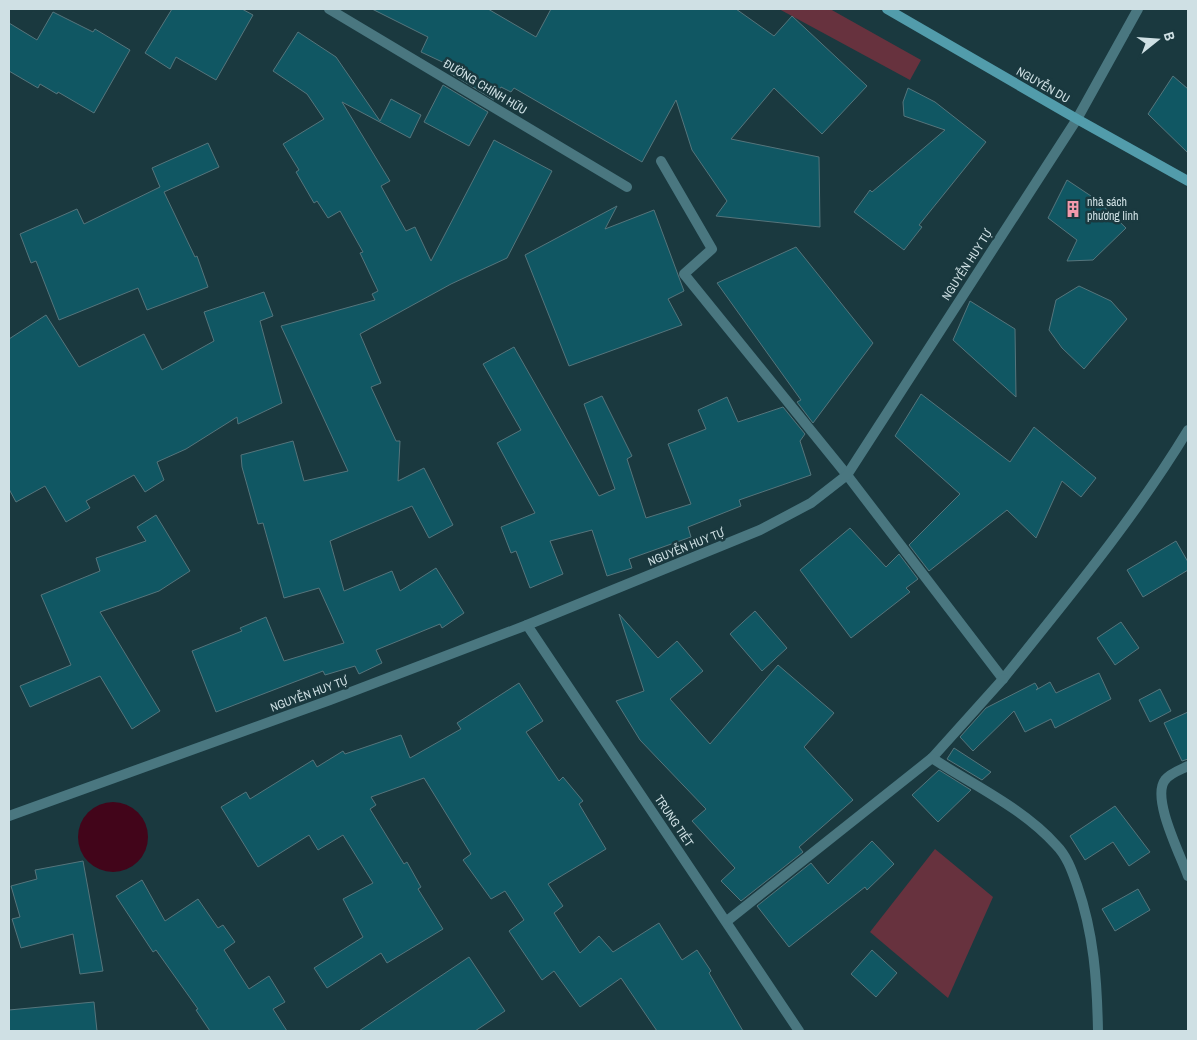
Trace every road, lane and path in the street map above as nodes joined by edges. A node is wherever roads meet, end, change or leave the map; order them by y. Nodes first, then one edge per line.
1 (329, 9) edge
2 (887, 9) edge
3 (1138, 9) edge
4 (1077, 119) junction
5 (661, 161) dead end
6 (1188, 181) edge
7 (627, 187) dead end
8 (1188, 430) edge
9 (847, 474) junction
10 (527, 625) junction
11 (1003, 679) junction
12 (932, 758) junction
13 (1188, 766) edge
14 (9, 816) edge
15 (1188, 876) edge
16 (727, 921) junction
17 (799, 1031) edge
18 (1098, 1031) edge

1 - 7 street, ĐƯỜNG CHÍNH HỮU
2 - 4 main road, NGUYỄN DU
3 - 4 street, NGUYỄN HUY TỰ
4 - 6 main road, NGUYỄN DU
4 - 9 street, NGUYỄN HUY TỰ
5 - 9 street
8 - 11 street
9 - 10 street, NGUYỄN HUY TỰ
9 - 11 street
10 - 14 street, NGUYỄN HUY TỰ
10 - 16 street, TRUNG TIẾT
11 - 12 street
12 - 16 street
12 - 18 street
13 - 15 street
16 - 17 street, TRUNG TIẾT

